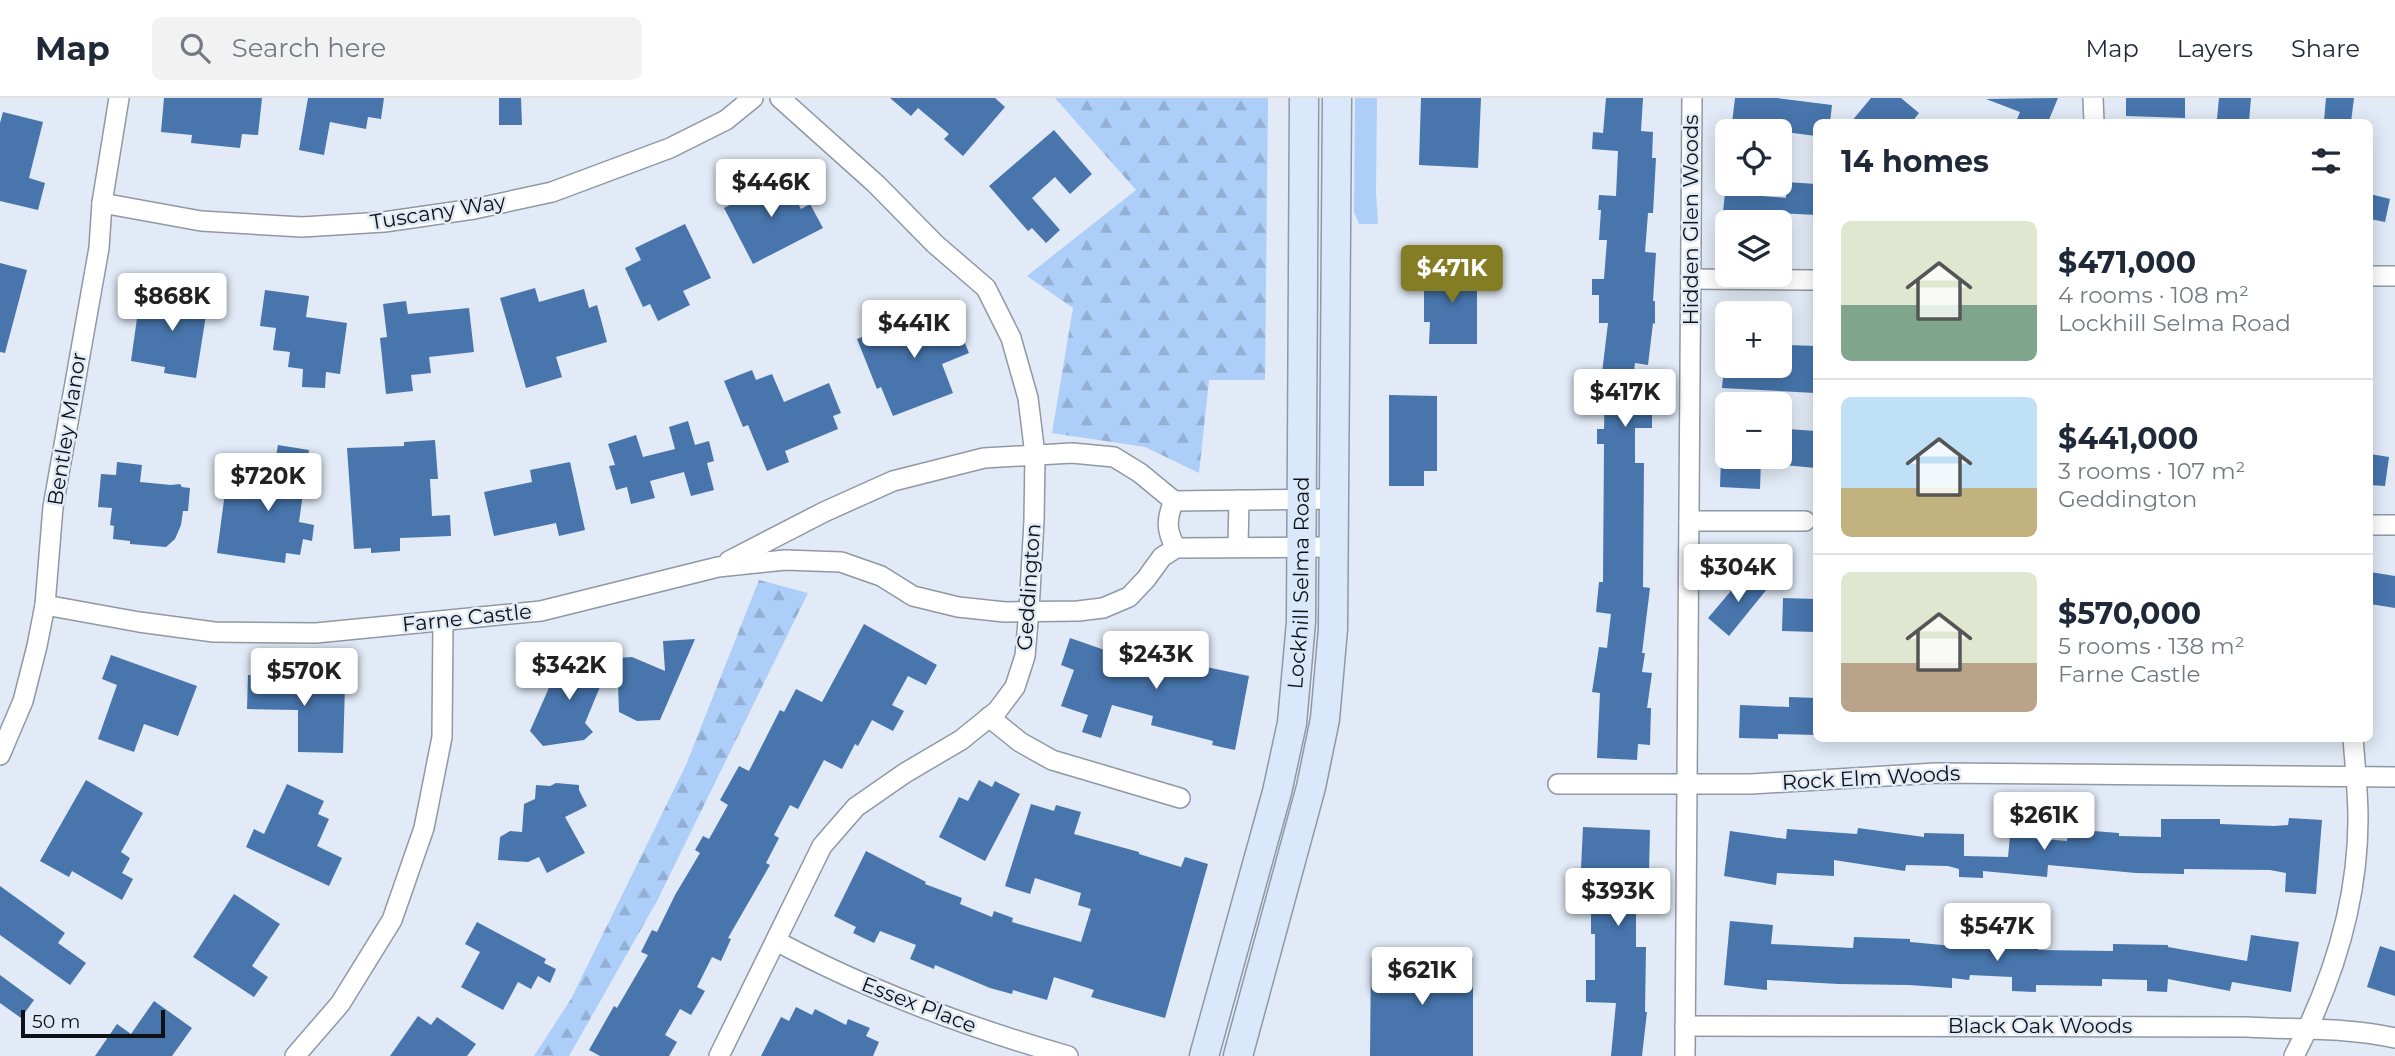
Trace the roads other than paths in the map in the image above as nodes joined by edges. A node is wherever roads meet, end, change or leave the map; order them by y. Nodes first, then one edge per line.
1 (119, 98) edge
2 (753, 98) edge
3 (780, 98) edge
4 (1692, 98) edge
5 (2094, 98) edge
6 (1304, 109) edge
7 (1337, 109) edge
8 (2094, 119) edge
9 (102, 203) junction
10 (2373, 276) edge
11 (2395, 276) edge
12 (1690, 279) junction
13 (1812, 280) dead end
14 (1035, 455) junction
15 (1334, 499) junction
16 (1239, 500) junction
17 (1301, 500) junction
18 (1174, 501) junction
19 (1689, 521) junction
20 (1805, 521) dead end
21 (2373, 525) edge
22 (2395, 525) edge
23 (1238, 547) junction
24 (1333, 547) junction
25 (1176, 548) junction
26 (1301, 548) junction
27 (719, 567) junction
28 (45, 605) junction
29 (1029, 610) junction
30 (443, 622) junction
31 (989, 717) junction
32 (2353, 742) edge
33 (0, 755) edge
34 (2357, 777) junction
35 (2395, 777) edge
36 (1558, 784) dead end
37 (1687, 785) junction
38 (1180, 798) dead end
39 (1250, 890) junction
40 (1281, 899) junction
41 (776, 941) junction
42 (1685, 1026) junction
43 (2307, 1030) junction
44 (2395, 1038) edge
45 (295, 1056) edge
46 (719, 1056) edge
47 (1068, 1056) edge
48 (1205, 1056) edge
49 (1238, 1056) edge
50 (1685, 1056) edge
51 (2294, 1056) edge

1 - 9 street, Bentley Manor
2 - 9 street, Tuscany Way
3 - 14 street, Geddington
4 - 12 street, Hidden Glen Woods
5 - 8 street
6 - 7 street
6 - 17 main road, Lockhill Selma Road
7 - 15 main road, Lockhill Selma Road
9 - 28 street, Bentley Manor
10 - 11 street
12 - 13 street
12 - 19 street, Hidden Glen Woods
14 - 18 street, Farne Castle
14 - 27 street, Farne Castle
14 - 29 street, Geddington
15 - 17 street
15 - 24 main road, Lockhill Selma Road
16 - 17 street
16 - 18 street
16 - 23 street
17 - 26 main road, Lockhill Selma Road
18 - 25 street
19 - 20 street
19 - 37 street, Hidden Glen Woods
21 - 22 street
23 - 25 street
23 - 26 street
24 - 26 street
24 - 40 main road, Lockhill Selma Road
25 - 29 street, Farne Castle
26 - 39 main road, Lockhill Selma Road
27 - 29 street, Farne Castle
27 - 30 street, Farne Castle
28 - 30 street, Farne Castle
28 - 33 street, Bentley Manor
29 - 31 street, Geddington
30 - 45 street
31 - 38 street
31 - 41 street, Geddington
32 - 34 street
34 - 35 street, Rock Elm Woods
34 - 37 street, Rock Elm Woods
34 - 43 street
36 - 37 street, Rock Elm Woods
37 - 42 street, Hidden Glen Woods
39 - 40 street
39 - 48 main road, Lockhill Selma Road
40 - 49 main road, Lockhill Selma Road
41 - 46 street, Geddington
41 - 47 street, Essex Place
42 - 43 street, Black Oak Woods
42 - 50 street, Hidden Glen Woods
43 - 44 street, Black Oak Woods
43 - 51 street

